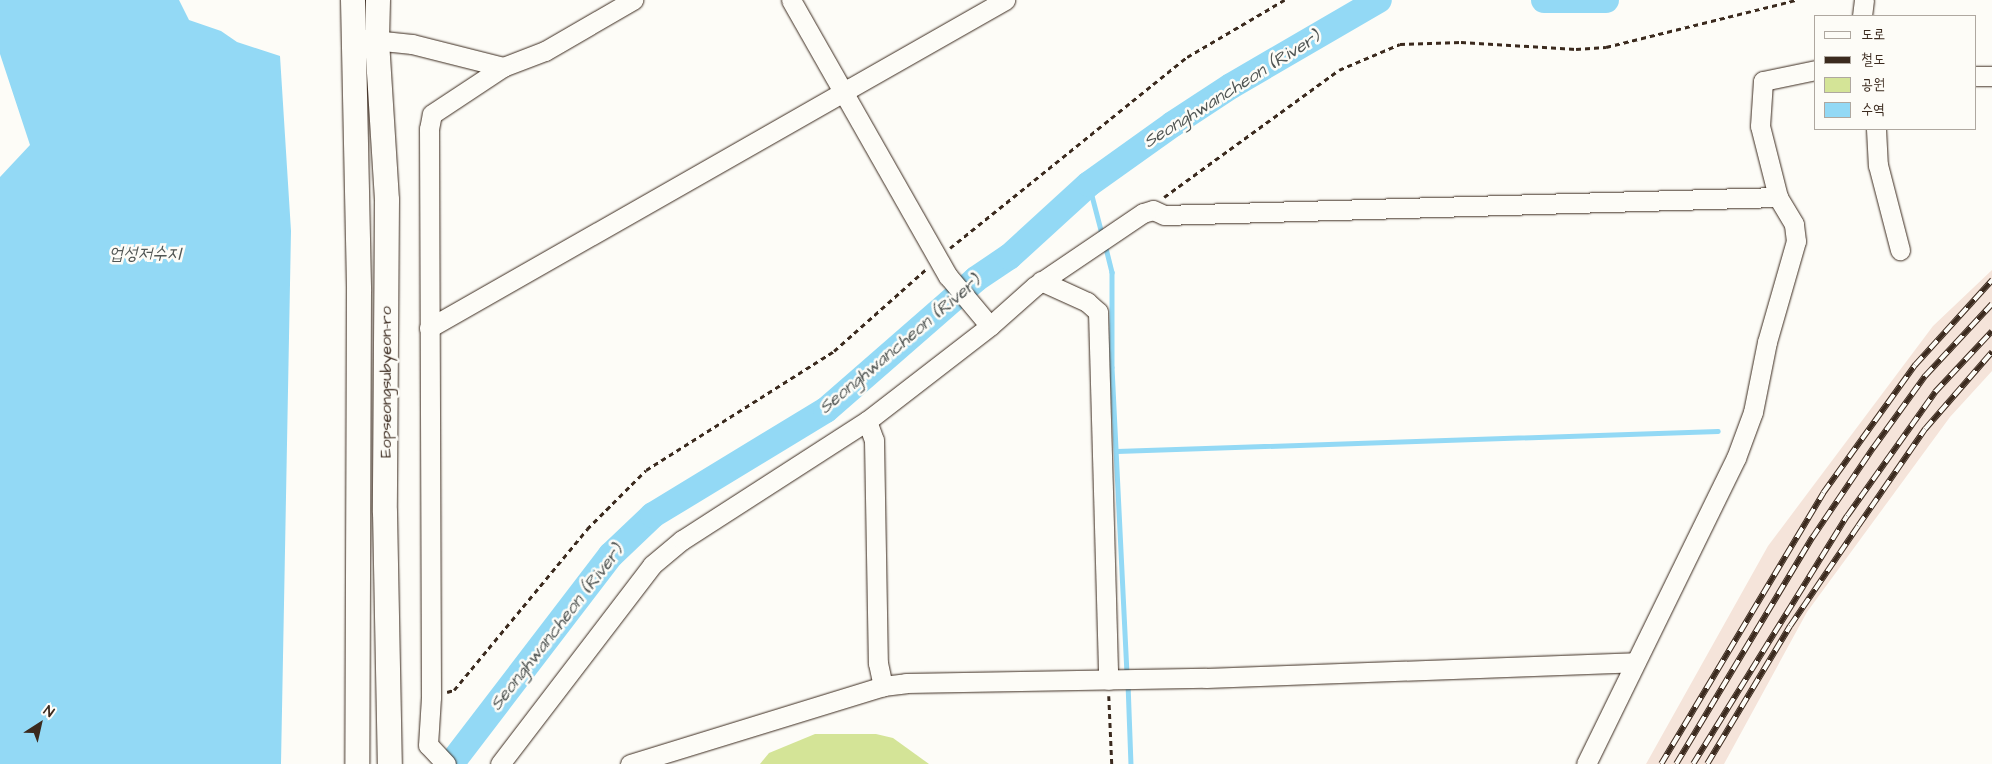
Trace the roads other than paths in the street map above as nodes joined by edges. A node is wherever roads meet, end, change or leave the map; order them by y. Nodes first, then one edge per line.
1 (353, 0) edge
2 (378, 0) edge
3 (634, 0) edge
4 (790, 0) edge
5 (1005, 0) edge
6 (1864, 0) edge
7 (1862, 15) edge
8 (366, 40) junction
9 (503, 67) junction
10 (1814, 70) edge
11 (1977, 76) edge
12 (1992, 76) edge
13 (843, 93) junction
14 (1876, 130) edge
15 (1778, 197) junction
16 (1900, 250) dead end
17 (1041, 281) junction
18 (990, 326) junction
19 (429, 328) junction
20 (868, 422) junction
21 (1635, 662) junction
22 (1113, 680) junction
23 (883, 686) junction
24 (442, 761) edge
25 (357, 764) edge
26 (390, 764) edge
27 (500, 764) edge
28 (630, 764) edge
29 (1586, 764) edge

1 - 8 main road, Eopseongsubyeon-ro
2 - 8 main road, Eopseongsubyeon-ro
3 - 9 street
4 - 13 street
5 - 13 street
6 - 7 street
8 - 9 street
8 - 25 main road, Eopseongsubyeon-ro
8 - 26 main road, Eopseongsubyeon-ro
9 - 19 street
10 - 15 street
11 - 12 street
13 - 18 street
13 - 19 street
14 - 16 street
15 - 17 street
15 - 21 street
17 - 18 street
17 - 22 street
18 - 20 street
19 - 24 street
20 - 23 street
20 - 27 street
21 - 22 street
21 - 29 street
22 - 23 street
23 - 28 street

